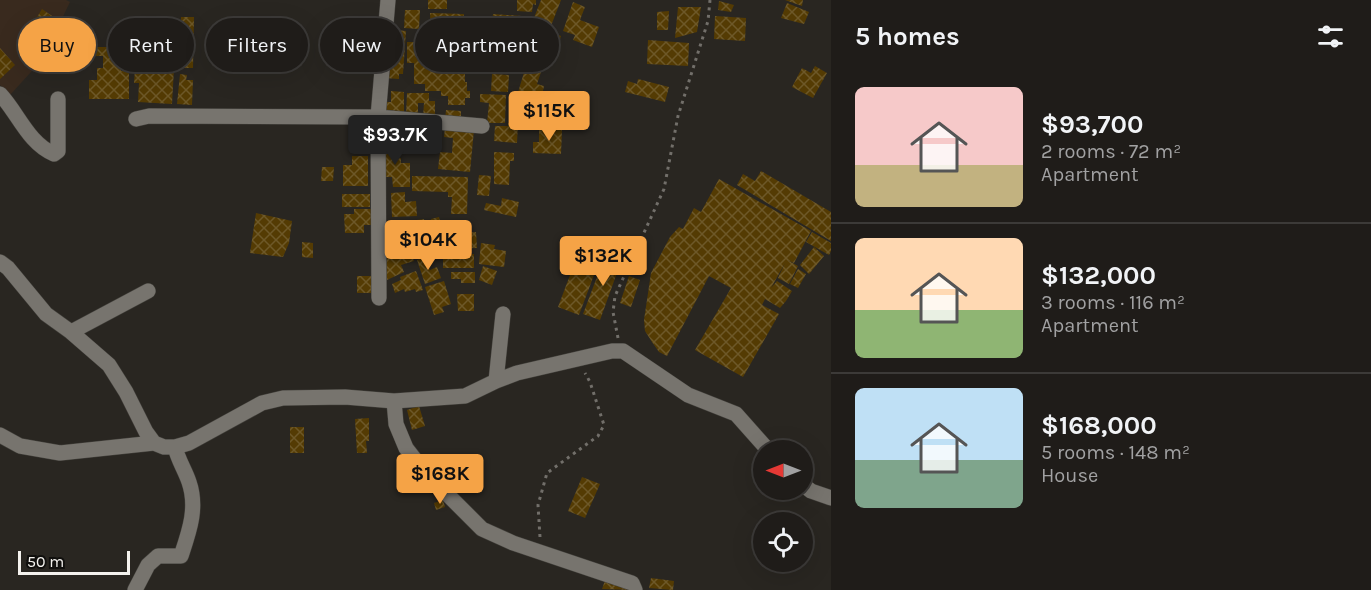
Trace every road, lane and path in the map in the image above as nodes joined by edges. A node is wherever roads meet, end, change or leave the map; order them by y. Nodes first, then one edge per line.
1 (388, 0) edge
2 (710, 0) edge
3 (0, 94) edge
4 (58, 99) dead end
5 (378, 117) junction
6 (136, 118) dead end
7 (482, 126) dead end
8 (0, 262) edge
9 (148, 291) dead end
10 (380, 298) dead end
11 (503, 314) dead end
12 (72, 332) junction
13 (623, 351) junction
14 (577, 359) junction
15 (496, 381) junction
16 (394, 401) junction
17 (0, 435) edge
18 (759, 440) edge
19 (154, 443) junction
20 (175, 447) junction
21 (813, 492) edge
22 (831, 498) edge
23 (540, 551) junction
24 (135, 590) edge
25 (635, 590) edge

1 - 5 street
2 - 13 path
3 - 4 street
5 - 6 street
5 - 7 street
5 - 10 street
8 - 12 street
9 - 12 street
11 - 15 street
12 - 19 street
13 - 14 street
13 - 18 street
14 - 15 street
14 - 23 path
15 - 16 street
16 - 20 street
16 - 23 street
17 - 19 street
19 - 20 street
20 - 24 street
21 - 22 street
23 - 25 street

